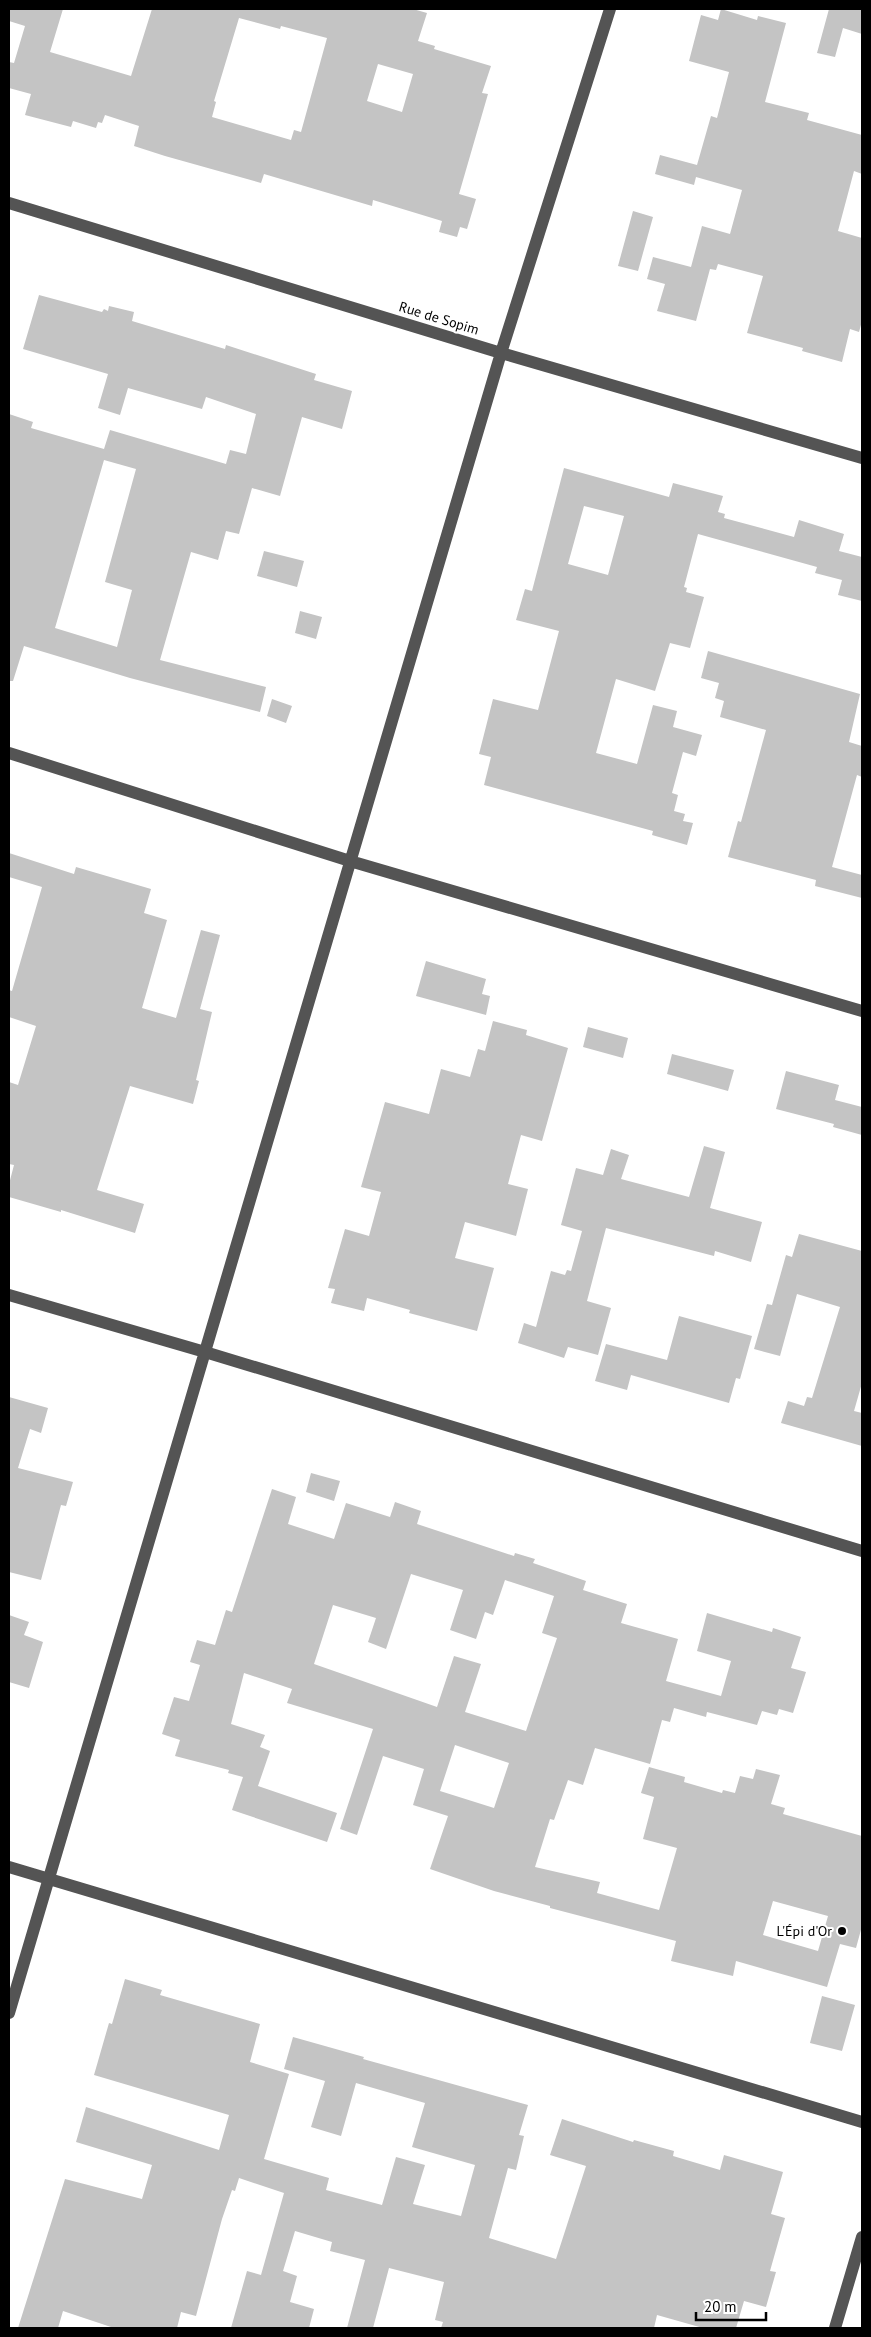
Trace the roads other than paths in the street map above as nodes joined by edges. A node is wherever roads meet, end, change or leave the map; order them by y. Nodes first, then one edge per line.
1 (610, 9) edge
2 (9, 203) edge
3 (501, 353) junction
4 (862, 458) edge
5 (9, 753) edge
6 (350, 861) junction
7 (862, 1011) edge
8 (9, 1295) edge
9 (204, 1352) junction
10 (862, 1551) edge
11 (9, 1867) edge
12 (48, 1879) junction
13 (9, 2013) edge
14 (862, 2122) edge
15 (862, 2237) edge
16 (835, 2328) edge

1 - 3 street
2 - 3 street, Rue de Sopim
3 - 4 street, Rue de Sopim
3 - 6 street
5 - 6 street
6 - 7 street
6 - 9 street
8 - 9 street
9 - 10 street
9 - 12 street
11 - 12 street
12 - 13 street
12 - 14 street
15 - 16 street

